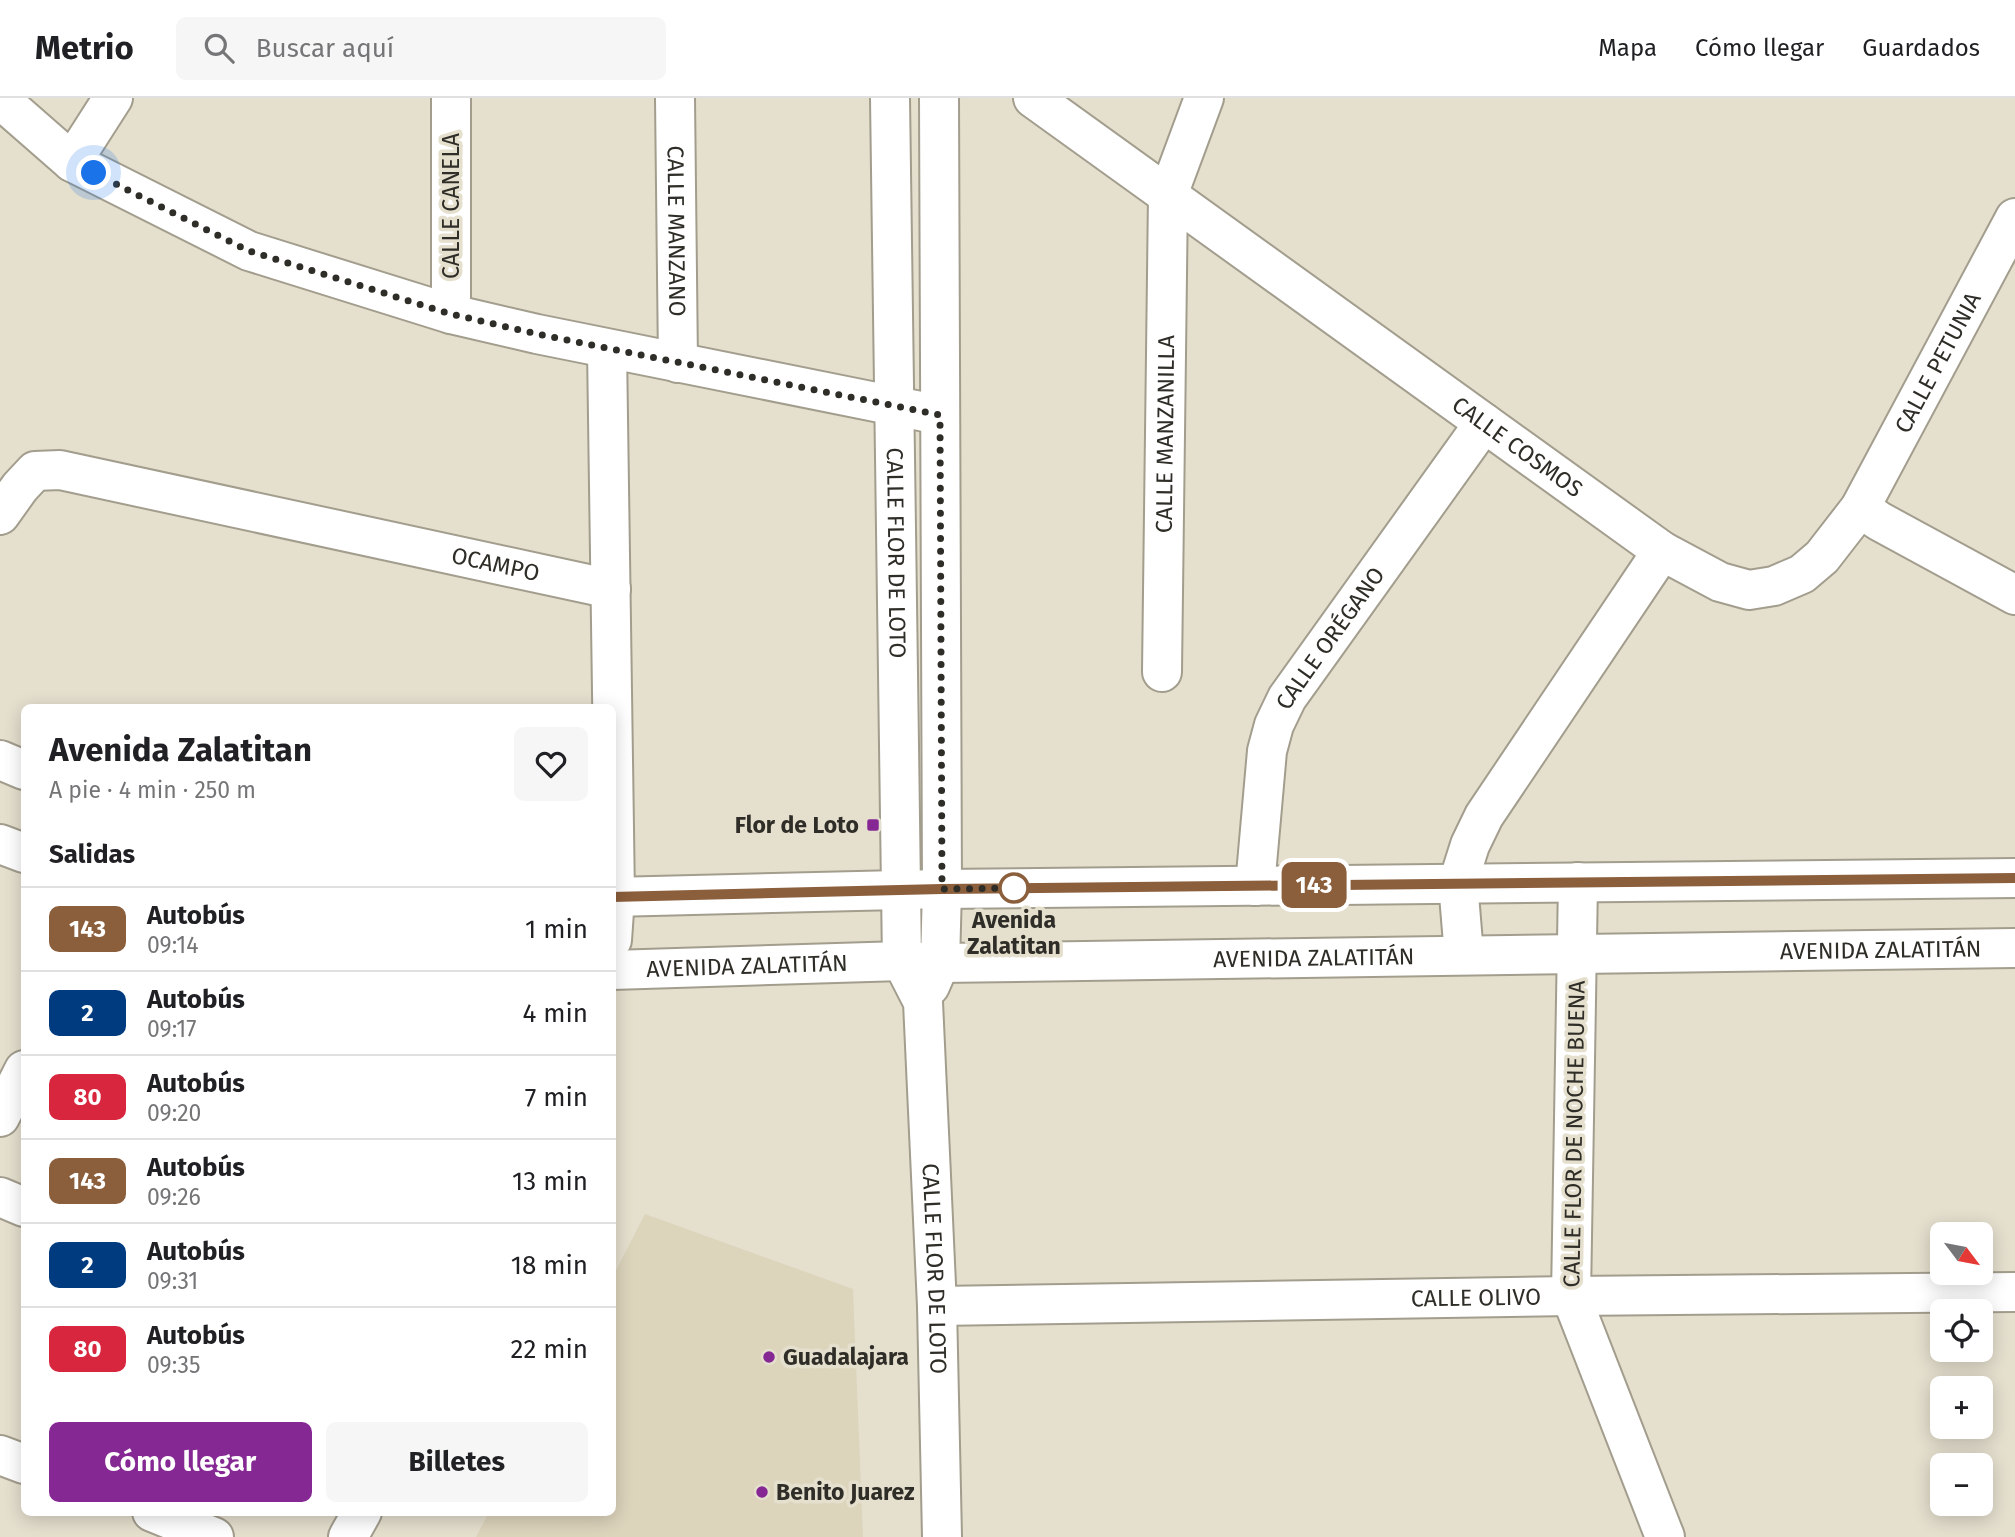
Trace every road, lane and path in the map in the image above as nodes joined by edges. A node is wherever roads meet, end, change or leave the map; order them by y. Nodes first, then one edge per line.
1 (113, 98) edge
2 (451, 98) edge
3 (675, 98) edge
4 (890, 98) edge
5 (939, 98) edge
6 (1033, 98) edge
7 (1204, 98) edge
8 (0, 99) edge
9 (72, 162) junction
10 (1168, 195) junction
11 (2015, 218) edge
12 (451, 314) junction
13 (607, 349) junction
14 (678, 363) junction
15 (894, 406) junction
16 (940, 415) junction
17 (1484, 423) junction
18 (1860, 508) junction
19 (0, 514) edge
20 (1662, 551) junction
21 (611, 589) junction
22 (2015, 594) edge
23 (1163, 672) dead end
24 (612, 704) edge
25 (0, 760) edge
26 (21, 769) edge
27 (0, 844) edge
28 (21, 852) edge
29 (2015, 878) edge
30 (1578, 882) junction
31 (1458, 884) junction
32 (1255, 886) junction
33 (901, 889) junction
34 (942, 889) junction
35 (616, 897) edge
36 (2015, 948) edge
37 (1577, 953) junction
38 (1464, 955) junction
39 (902, 961) junction
40 (940, 963) junction
41 (616, 971) edge
42 (923, 1002) junction
43 (21, 1076) edge
44 (0, 1117) edge
45 (0, 1197) edge
46 (21, 1206) edge
47 (2015, 1292) edge
48 (1571, 1296) junction
49 (937, 1306) junction
50 (0, 1455) edge
51 (21, 1463) edge
52 (162, 1516) edge
53 (360, 1516) edge
54 (214, 1537) edge
55 (348, 1537) edge
56 (942, 1537) edge
57 (1665, 1537) edge

1 - 9 street
2 - 12 street, CALLE CANELA
3 - 14 street, CALLE MANZANO
4 - 15 street, CALLE FLOR DE LOTO
5 - 16 street, CALLE FLOR DE LOTO
6 - 10 street, CALLE COSMOS
7 - 10 street, CALLE MANZANILLA
8 - 9 street
9 - 12 street
10 - 17 street, CALLE COSMOS
10 - 23 street, CALLE MANZANILLA
11 - 18 street, CALLE PETUNIA
12 - 13 street
13 - 14 street
13 - 21 street
14 - 15 street
15 - 16 street
15 - 33 street, CALLE FLOR DE LOTO
16 - 34 street, CALLE FLOR DE LOTO
17 - 20 street, CALLE COSMOS
17 - 32 street, CALLE ORÉGANO
18 - 20 street, CALLE COSMOS
18 - 22 street
19 - 21 street, OCAMPO
20 - 31 street
21 - 24 street
25 - 26 street
27 - 28 street
29 - 30 street
30 - 31 street
30 - 37 street, CALLE FLOR DE NOCHE BUENA
31 - 32 street
31 - 38 street
32 - 34 street
33 - 34 street
33 - 35 street
33 - 39 street, CALLE FLOR DE LOTO
34 - 40 street, CALLE FLOR DE LOTO
36 - 37 street, AVENIDA ZALATITÁN
37 - 38 street, AVENIDA ZALATITÁN
37 - 48 street, CALLE FLOR DE NOCHE BUENA
38 - 40 street, AVENIDA ZALATITÁN
39 - 40 street, AVENIDA ZALATITÁN
39 - 41 street, AVENIDA ZALATITÁN
39 - 42 street, CALLE FLOR DE LOTO
40 - 42 street, CALLE FLOR DE LOTO
42 - 49 street, CALLE FLOR DE LOTO
43 - 44 street
45 - 46 street
47 - 48 street, CALLE OLIVO
48 - 49 street, CALLE OLIVO
48 - 57 street, CALLE FLOR DE NOCHE BUENA
49 - 56 street, CALLE FLOR DE LOTO
50 - 51 street
52 - 54 street
53 - 55 street

